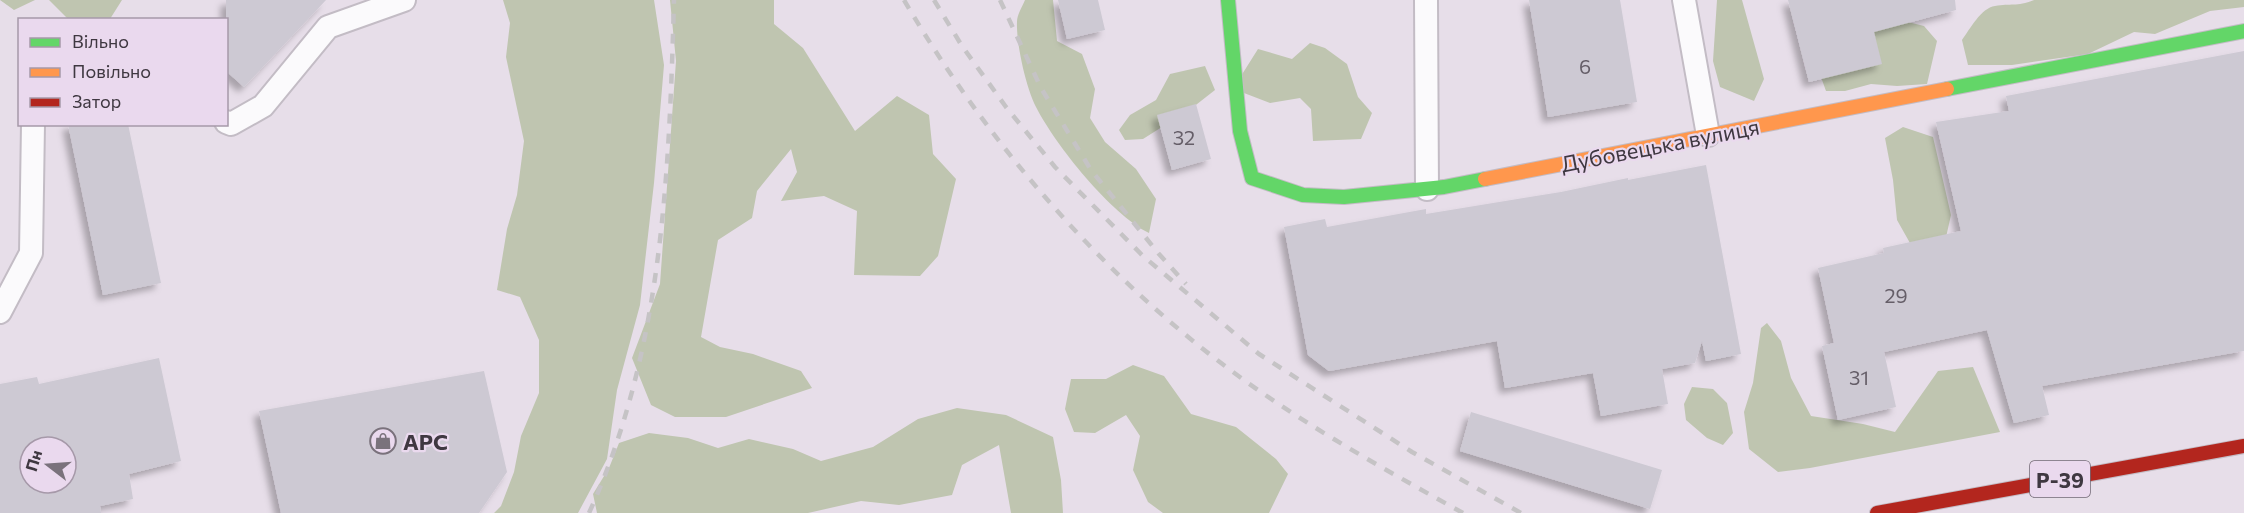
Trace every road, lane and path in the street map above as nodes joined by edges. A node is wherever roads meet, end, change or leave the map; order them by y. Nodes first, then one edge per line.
1 (404, 0) edge
2 (1228, 0) edge
3 (1426, 0) edge
4 (1684, 0) edge
5 (2244, 31) edge
6 (228, 123) edge
7 (33, 126) edge
8 (1708, 135) junction
9 (1427, 189) junction
10 (0, 312) edge
11 (2244, 446) edge
12 (1877, 513) edge

1 - 6 lane
2 - 9 street, Дубовецька вулиця
3 - 9 lane
4 - 8 lane
5 - 8 street, Дубовецька вулиця
7 - 10 lane
8 - 9 street, Дубовецька вулиця
11 - 12 street, Р-39

